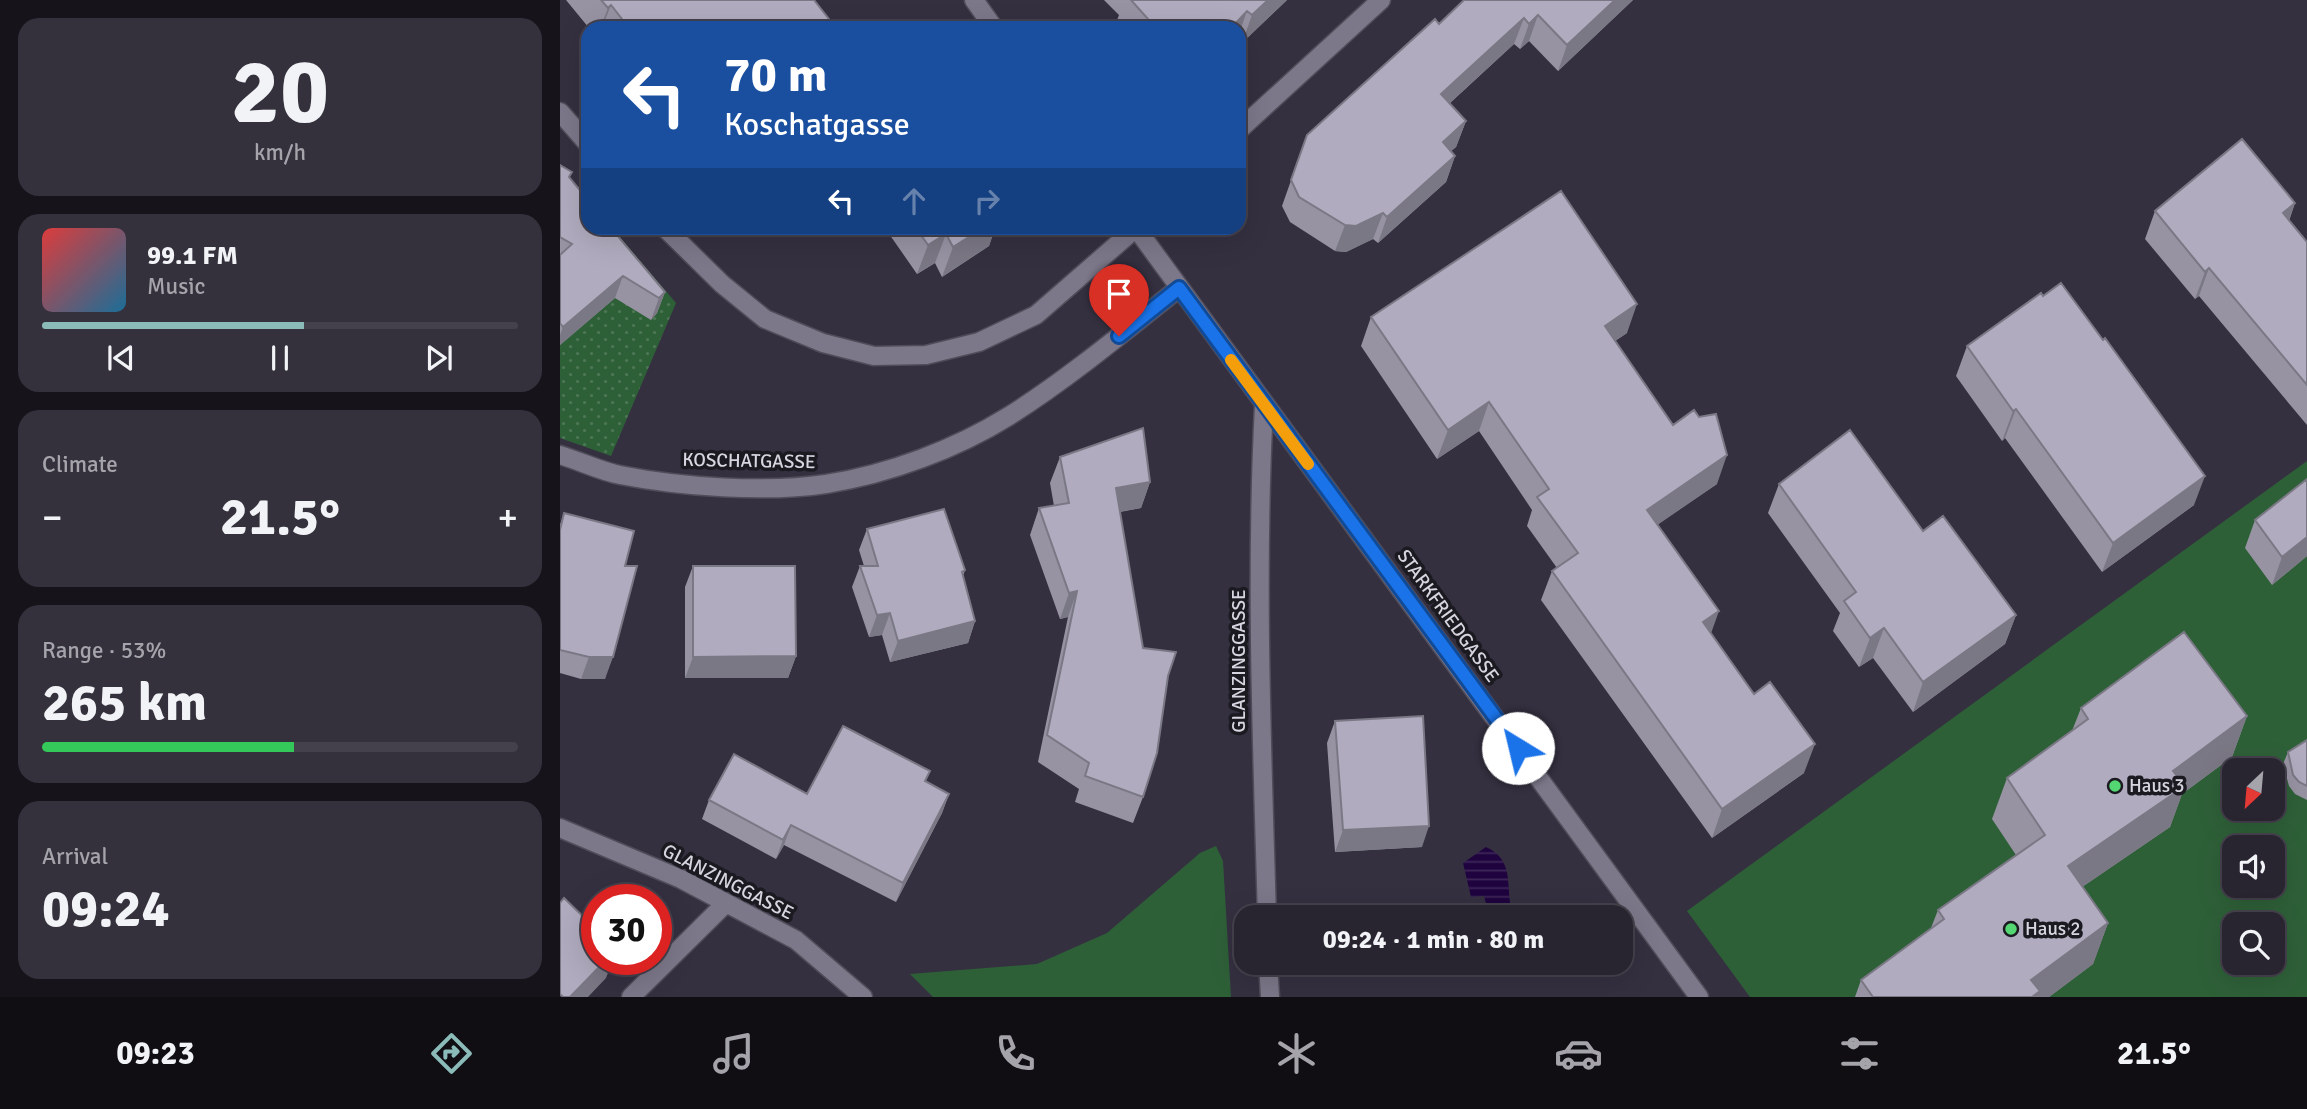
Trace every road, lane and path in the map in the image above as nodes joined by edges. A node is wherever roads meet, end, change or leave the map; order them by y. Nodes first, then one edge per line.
1 (974, 0) edge
2 (1381, 0) edge
3 (989, 21) edge
4 (560, 113) edge
5 (1246, 124) edge
6 (581, 136) edge
7 (672, 235) edge
8 (1128, 235) edge
9 (1141, 235) edge
10 (1179, 288) junction
11 (1264, 405) junction
12 (560, 455) edge
13 (560, 828) edge
14 (726, 902) junction
15 (1266, 905) edge
16 (1268, 975) edge
17 (631, 997) edge
18 (863, 997) edge
19 (1269, 997) edge
20 (1699, 997) edge

1 - 3 street
2 - 5 street
4 - 6 street
7 - 8 street
9 - 10 street, STARKFRIEDGASSE
10 - 11 street, STARKFRIEDGASSE
10 - 12 street, KOSCHATGASSE
11 - 15 street, GLANZINGGASSE
11 - 20 street, STARKFRIEDGASSE
13 - 14 street, GLANZINGGASSE
14 - 17 street
14 - 18 street, GLANZINGGASSE
16 - 19 street

